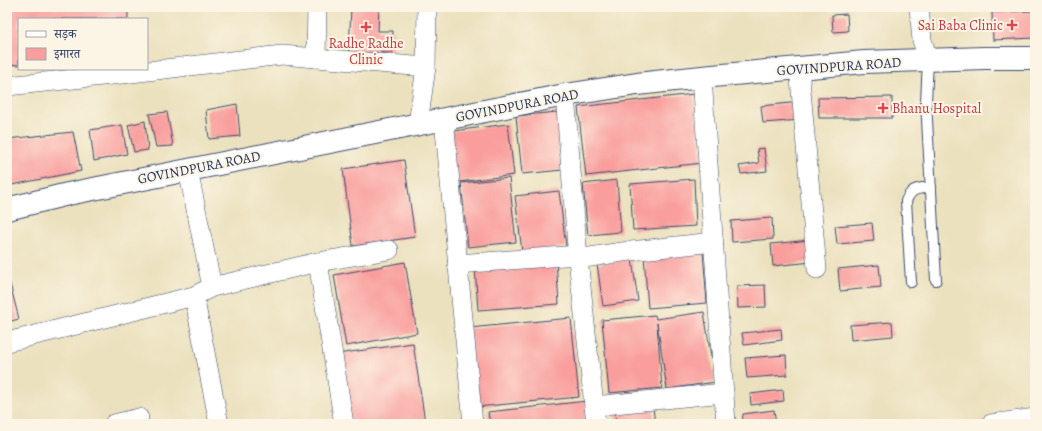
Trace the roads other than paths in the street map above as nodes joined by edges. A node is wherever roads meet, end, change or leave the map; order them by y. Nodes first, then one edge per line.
1 (317, 7) edge
2 (427, 7) edge
3 (918, 7) edge
4 (316, 58) junction
5 (1035, 58) edge
6 (928, 60) junction
7 (426, 67) junction
8 (799, 68) junction
9 (702, 76) junction
10 (7, 86) edge
11 (565, 95) junction
12 (444, 119) junction
13 (418, 124) junction
14 (188, 170) junction
15 (931, 187) junction
16 (7, 208) edge
17 (714, 242) junction
18 (389, 250) dead end
19 (578, 257) junction
20 (318, 262) junction
21 (457, 264) junction
22 (818, 269) dead end
23 (936, 280) dead end
24 (911, 282) dead end
25 (212, 287) junction
26 (194, 296) junction
27 (7, 342) edge
28 (724, 393) junction
29 (594, 406) junction
30 (139, 418) dead end
31 (1035, 418) edge
32 (114, 424) edge
33 (219, 424) edge
34 (344, 424) edge
35 (473, 424) edge
36 (596, 424) edge
37 (726, 424) edge
38 (991, 424) edge

1 - 4 street
2 - 7 street
3 - 6 street
4 - 7 street
4 - 10 street
5 - 6 street, GOVINDPURA ROAD
6 - 8 street, GOVINDPURA ROAD
6 - 15 lane
7 - 13 street
8 - 9 street, GOVINDPURA ROAD
8 - 22 street
9 - 11 street, GOVINDPURA ROAD
9 - 17 street
11 - 12 street, GOVINDPURA ROAD
11 - 19 street
12 - 13 street, GOVINDPURA ROAD
12 - 21 street
13 - 14 street, GOVINDPURA ROAD
14 - 16 street, GOVINDPURA ROAD
14 - 25 street
15 - 23 lane
15 - 24 lane
17 - 19 street
17 - 28 street
18 - 20 street
19 - 21 street
19 - 29 street
20 - 25 street
20 - 34 street
21 - 35 street
25 - 26 street
26 - 27 street
26 - 33 street
28 - 29 street
28 - 37 street
29 - 36 street
30 - 32 street
31 - 38 street

